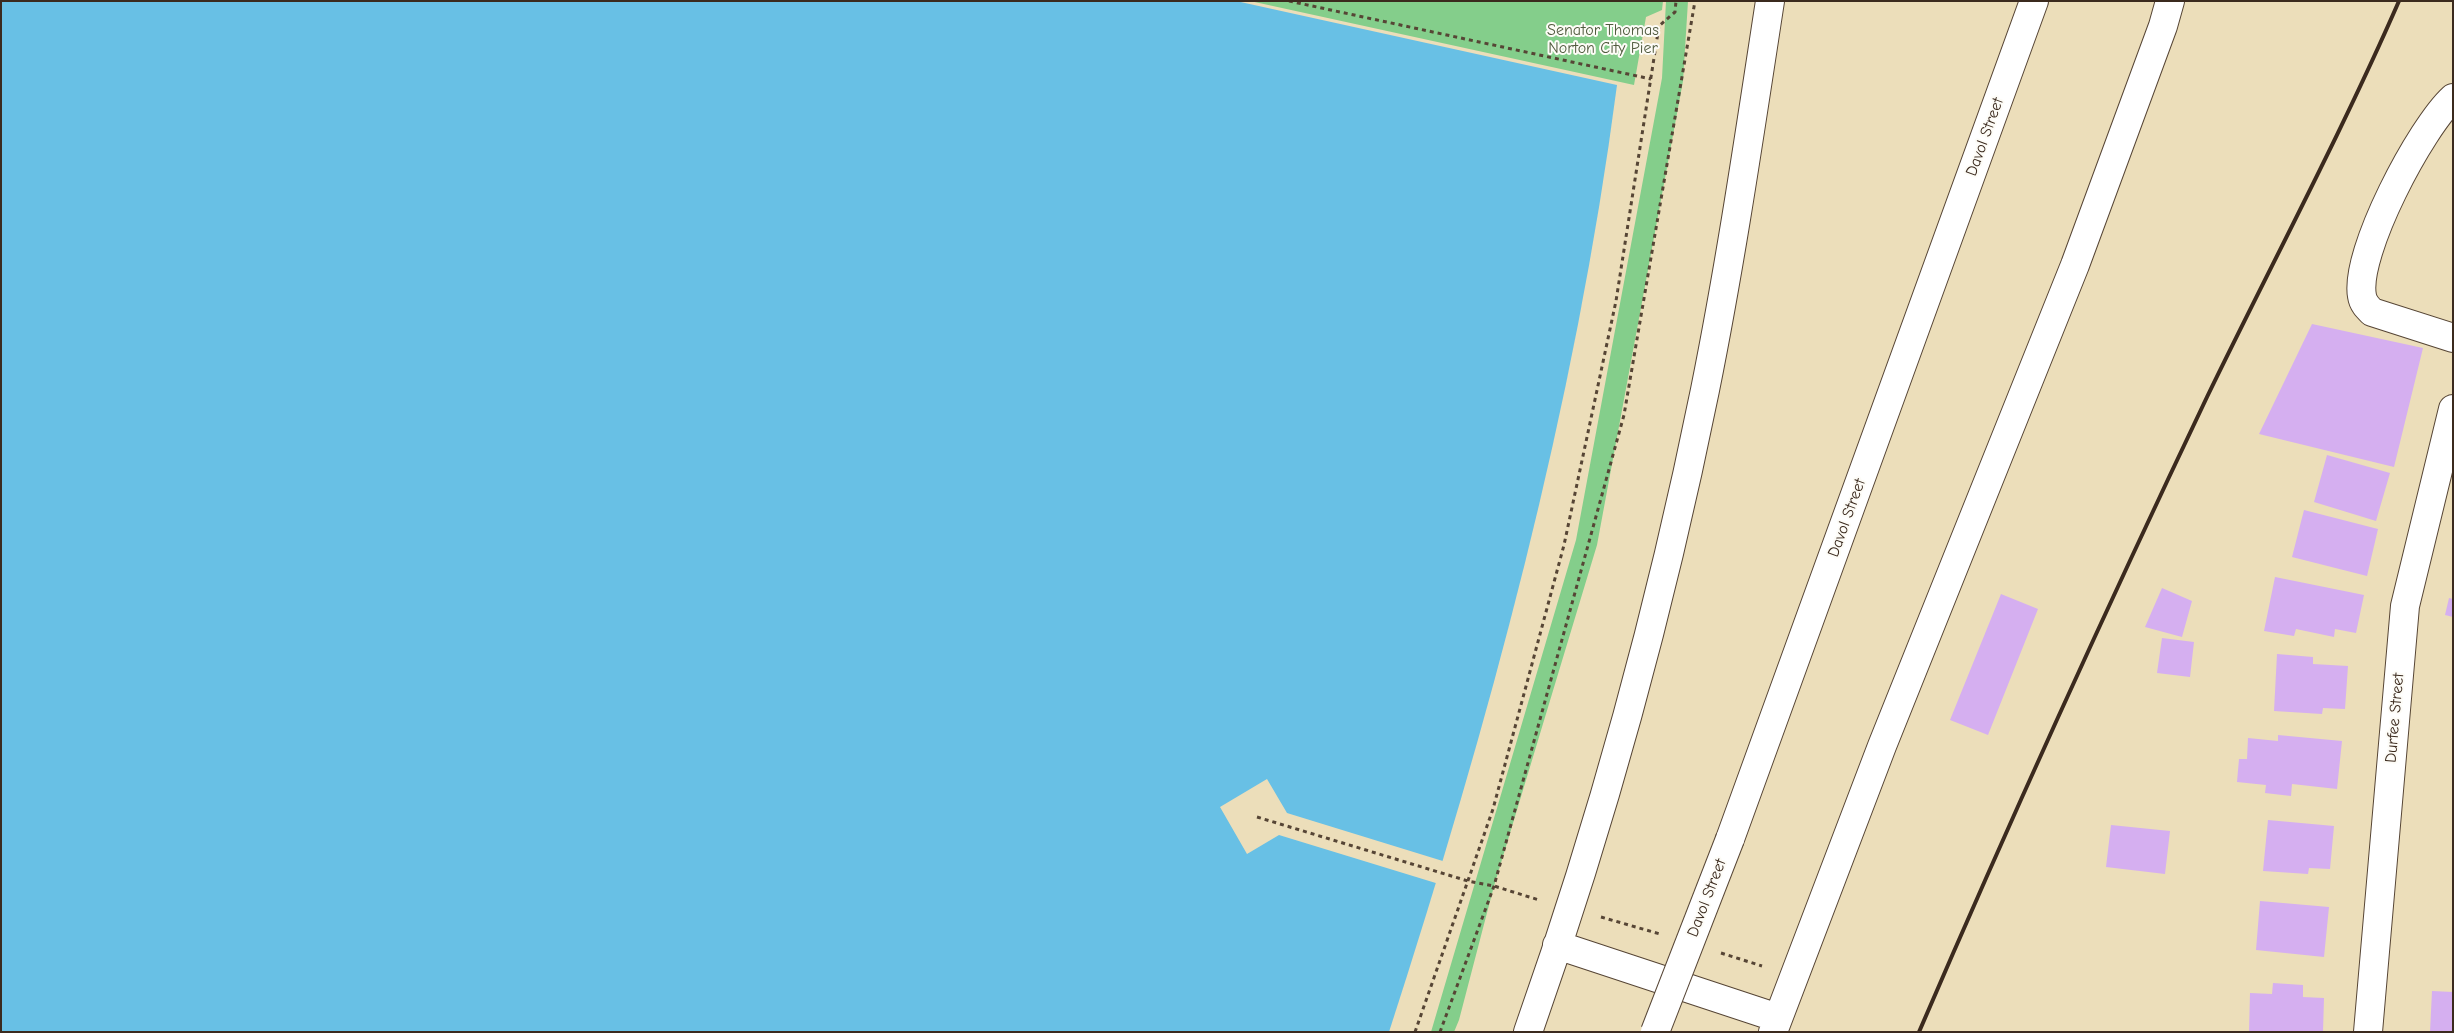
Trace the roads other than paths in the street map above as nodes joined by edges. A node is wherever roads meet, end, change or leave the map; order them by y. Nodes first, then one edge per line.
1 (1770, 1) edge
2 (2034, 1) edge
3 (2170, 1) edge
4 (2453, 98) edge
5 (2453, 338) edge
6 (2453, 409) edge
7 (1558, 945) junction
8 (1775, 1025) edge
9 (1528, 1032) edge
10 (1655, 1032) edge
11 (2368, 1032) edge

1 - 7 main road
2 - 10 main road, Davol Street, bridge
3 - 8 main road
4 - 5 main road
6 - 11 main road, Durfee Street
7 - 8 main road
7 - 9 main road

